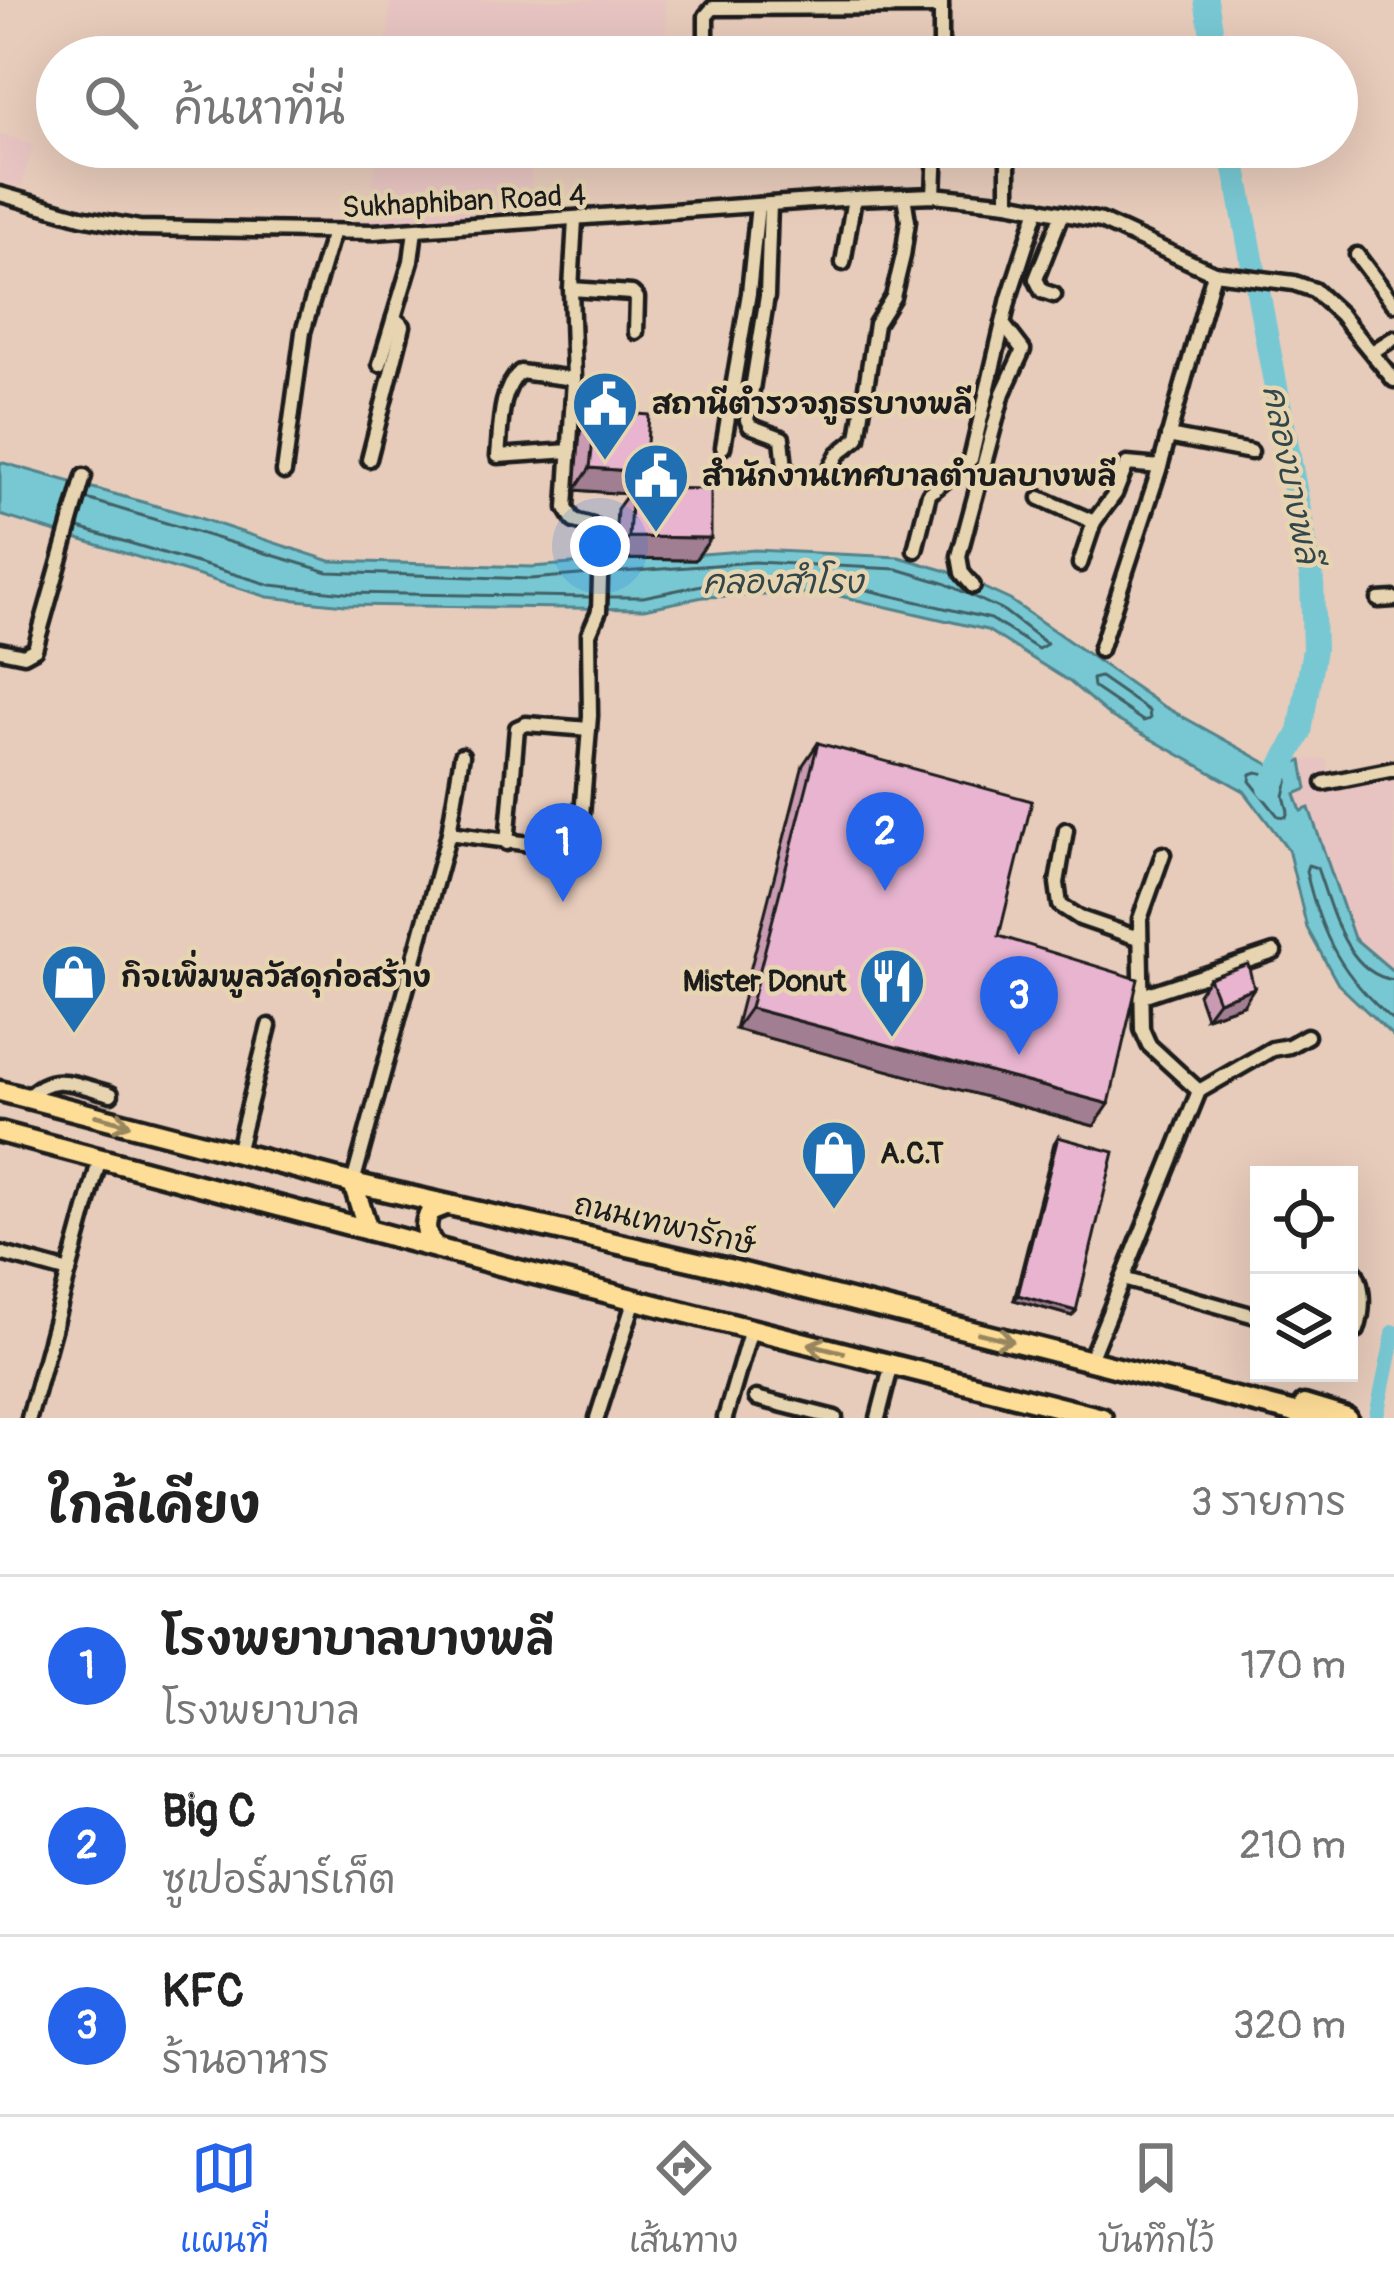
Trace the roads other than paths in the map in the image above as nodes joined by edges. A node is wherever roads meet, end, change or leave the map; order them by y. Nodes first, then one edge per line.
1 (941, 4) edge
2 (706, 36) edge
3 (941, 36) edge
4 (935, 168) edge
5 (1008, 168) edge
6 (0, 194) edge
7 (934, 195) junction
8 (904, 196) junction
9 (854, 198) junction
10 (1008, 203) junction
11 (764, 205) junction
12 (1038, 208) junction
13 (1062, 214) junction
14 (575, 220) junction
15 (416, 230) junction
16 (333, 232) junction
17 (1358, 255) dead end
18 (843, 263) dead end
19 (1214, 273) junction
20 (571, 289) junction
21 (1054, 296) dead end
22 (1394, 304) edge
23 (394, 318) junction
24 (1003, 324) junction
25 (636, 332) dead end
26 (1394, 338) edge
27 (1372, 352) junction
28 (380, 364) dead end
29 (574, 379) junction
30 (1394, 380) edge
31 (1168, 436) junction
32 (723, 447) dead end
33 (570, 452) junction
34 (1251, 452) dead end
35 (369, 459) dead end
36 (832, 467) dead end
37 (1160, 467) junction
38 (785, 468) dead end
39 (284, 472) dead end
40 (84, 476) dead end
41 (1040, 498) dead end
42 (1094, 522) junction
43 (915, 550) dead end
44 (1080, 563) dead end
45 (973, 586) dead end
46 (0, 650) edge
47 (1100, 650) dead end
48 (589, 729) junction
49 (462, 755) dead end
50 (1394, 769) edge
51 (1324, 783) dead end
52 (1066, 830) dead end
53 (449, 833) junction
54 (507, 843) junction
55 (1163, 854) dead end
56 (1138, 938) junction
57 (1274, 952) dead end
58 (1142, 996) junction
59 (269, 1026) dead end
60 (1307, 1036) dead end
61 (0, 1090) edge
62 (1198, 1090) junction
63 (111, 1094) dead end
64 (27, 1097) junction
65 (0, 1132) edge
66 (238, 1153) junction
67 (100, 1158) junction
68 (353, 1183) junction
69 (446, 1205) junction
70 (368, 1230) junction
71 (435, 1246) junction
72 (0, 1253) edge
73 (69, 1272) junction
74 (1358, 1277) edge
75 (1124, 1279) junction
76 (635, 1299) junction
77 (1250, 1314) edge
78 (1358, 1328) edge
79 (751, 1329) junction
80 (1090, 1360) junction
81 (892, 1364) junction
82 (1194, 1385) junction
83 (755, 1398) dead end
84 (29, 1418) edge
85 (597, 1418) edge
86 (724, 1418) edge
87 (835, 1418) edge
88 (878, 1418) edge
89 (1102, 1418) edge
90 (1315, 1418) edge
91 (1347, 1418) edge

1 - 2 street
1 - 3 street
4 - 7 street
5 - 10 street
6 - 16 street, Sukhaphiban Road 4
7 - 8 street, Sukhaphiban Road 4
7 - 10 street, Sukhaphiban Road 4
8 - 9 street, Sukhaphiban Road 4
8 - 36 street
9 - 11 street, Sukhaphiban Road 4
9 - 18 street
10 - 12 street, Sukhaphiban Road 4
11 - 14 street, Sukhaphiban Road 4
11 - 32 street
11 - 38 street
12 - 13 street, Sukhaphiban Road 4
12 - 24 street
13 - 19 street, Sukhaphiban Road 4
13 - 21 street
14 - 15 street, Sukhaphiban Road 4
14 - 20 street
15 - 16 street, Sukhaphiban Road 4
15 - 23 street
16 - 39 street
17 - 22 street
19 - 27 street, Sukhaphiban Road 4
19 - 31 street
20 - 25 street
20 - 29 street
23 - 28 street
23 - 35 street
24 - 43 street
24 - 45 street
26 - 27 street
27 - 30 street, Sukhaphiban Road 4
29 - 33 street
29 - 33 street
31 - 34 street
31 - 37 street
33 - 48 street
37 - 42 street
37 - 47 street
40 - 46 street
41 - 42 street
42 - 44 street
48 - 54 street
48 - 54 street
49 - 53 street
50 - 51 street
52 - 56 street
53 - 54 street
53 - 68 street
55 - 56 street
56 - 58 street
57 - 58 street
58 - 62 street
59 - 66 street
60 - 62 street
61 - 64 main road, ถนนเทพารักษ์
62 - 75 street
63 - 64 street
64 -> 66 main road, ถนนเทพารักษ์
65 - 67 main road
66 - 68 main road, ถนนเทพารักษ์
67 - 70 main road
67 - 73 street
68 - 69 main road, ถนนเทพารักษ์
68 - 70 main road
69 - 71 main road
69 -> 80 main road, ถนนเทพารักษ์
70 - 71 main road
71 - 76 main road
72 - 73 street
73 - 84 street
74 - 78 street
75 - 77 street
75 - 80 street
76 - 79 main road
76 - 85 street
81 -> 79 main road
79 - 86 street
80 - 82 main road, ถนนเทพารักษ์
81 - 88 street
81 - 89 main road
82 - 90 main road, ถนนเทพารักษ์
82 - 91 main road
83 - 87 street

